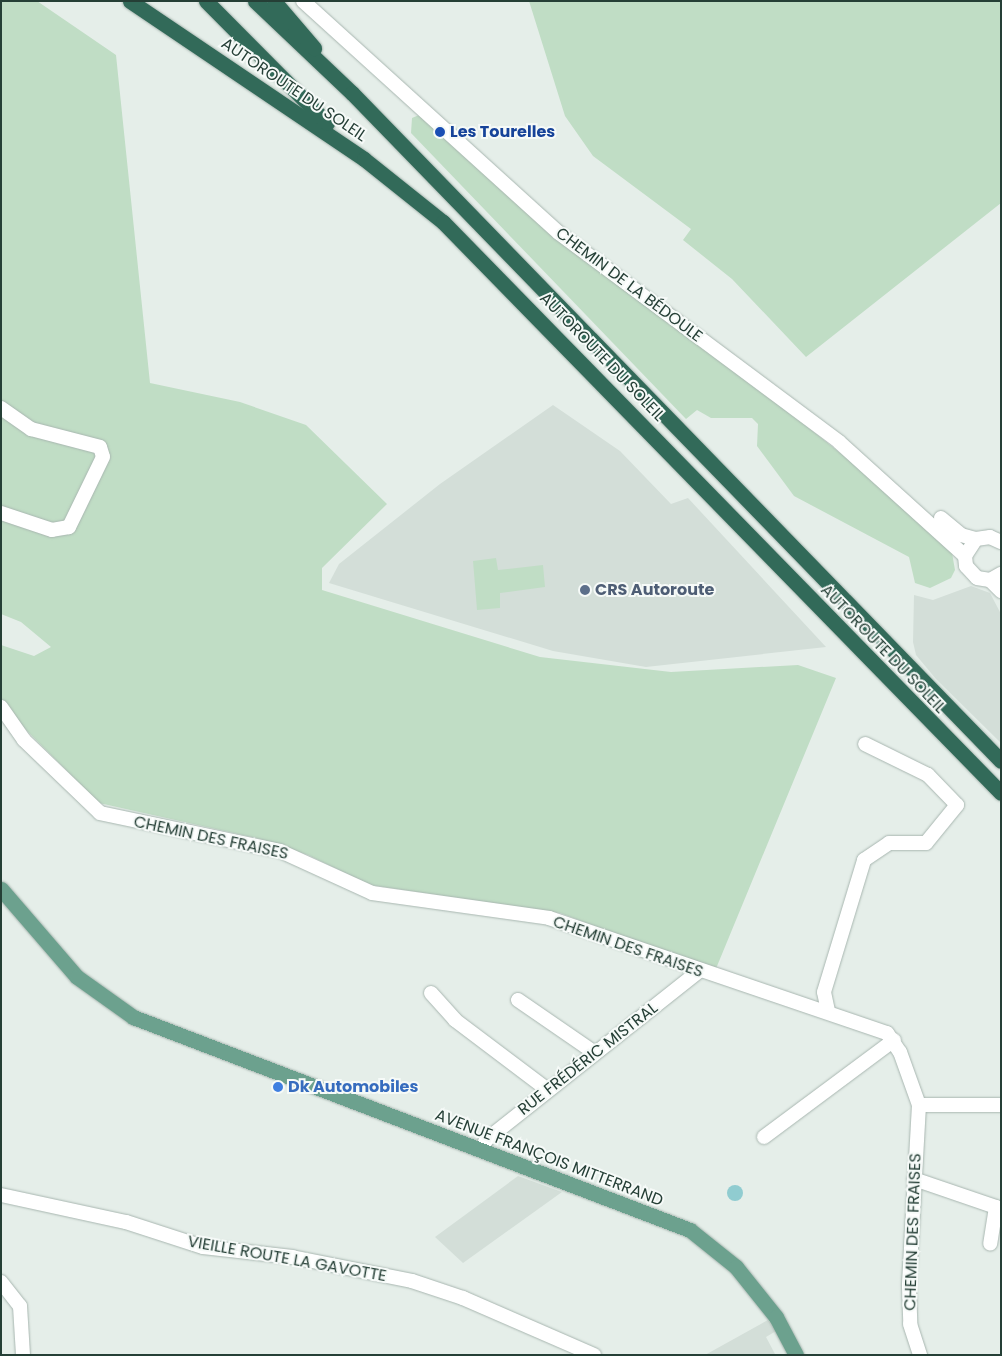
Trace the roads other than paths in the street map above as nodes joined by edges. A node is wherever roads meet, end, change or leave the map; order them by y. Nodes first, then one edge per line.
1 (130, 1) edge
2 (206, 1) edge
3 (255, 1) edge
4 (274, 1) edge
5 (303, 1) edge
6 (315, 1) edge
7 (352, 93) junction
8 (364, 159) junction
9 (1, 408) edge
10 (1, 514) edge
11 (976, 539) junction
12 (1001, 542) edge
13 (965, 556) junction
14 (995, 577) edge
15 (1001, 591) edge
16 (1, 707) edge
17 (865, 744) dead end
18 (1001, 761) edge
19 (1001, 793) edge
20 (1, 889) edge
21 (699, 971) junction
22 (431, 993) dead end
23 (518, 1000) dead end
24 (828, 1011) junction
25 (894, 1040) junction
26 (595, 1053) junction
27 (548, 1090) junction
28 (919, 1105) junction
29 (1001, 1105) edge
30 (764, 1137) dead end
31 (481, 1150) junction
32 (914, 1179) junction
33 (1, 1195) edge
34 (990, 1244) dead end
35 (1, 1282) edge
36 (23, 1355) edge
37 (594, 1355) edge
38 (796, 1355) edge
39 (920, 1355) edge

1 - 8 highway, AUTOROUTE DU SOLEIL
2 - 8 highway
3 - 7 highway, AUTOROUTE DU SOLEIL
4 - 7 highway
5 - 13 street, CHEMIN DE LA BÉDOULE
6 - 11 street, CHEMIN DE LA BÉDOULE
7 - 18 highway, AUTOROUTE DU SOLEIL
8 - 19 highway, AUTOROUTE DU SOLEIL
9 - 10 street
11 - 12 street, CHEMIN DE LA BÉDOULE
11 - 13 street
13 - 14 street, CHEMIN DE LA BÉDOULE
14 - 15 street
16 - 21 street, CHEMIN DES FRAISES
17 - 24 street
20 - 31 main road, AVENUE FRANÇOIS MITTERRAND
21 - 24 street, CHEMIN DES FRAISES
21 - 26 street, RUE FRÉDÉRIC MISTRAL
22 - 27 street
23 - 26 street
24 - 25 street, CHEMIN DES FRAISES
25 - 28 street, CHEMIN DES FRAISES
25 - 30 street
26 - 27 street, RUE FRÉDÉRIC MISTRAL
27 - 31 street, RUE FRÉDÉRIC MISTRAL
28 - 29 street
28 - 32 street, CHEMIN DES FRAISES
31 - 38 main road, AVENUE FRANÇOIS MITTERRAND
32 - 34 street
32 - 39 street, CHEMIN DES FRAISES
33 - 37 street, VIEILLE ROUTE LA GAVOTTE
35 - 36 street

